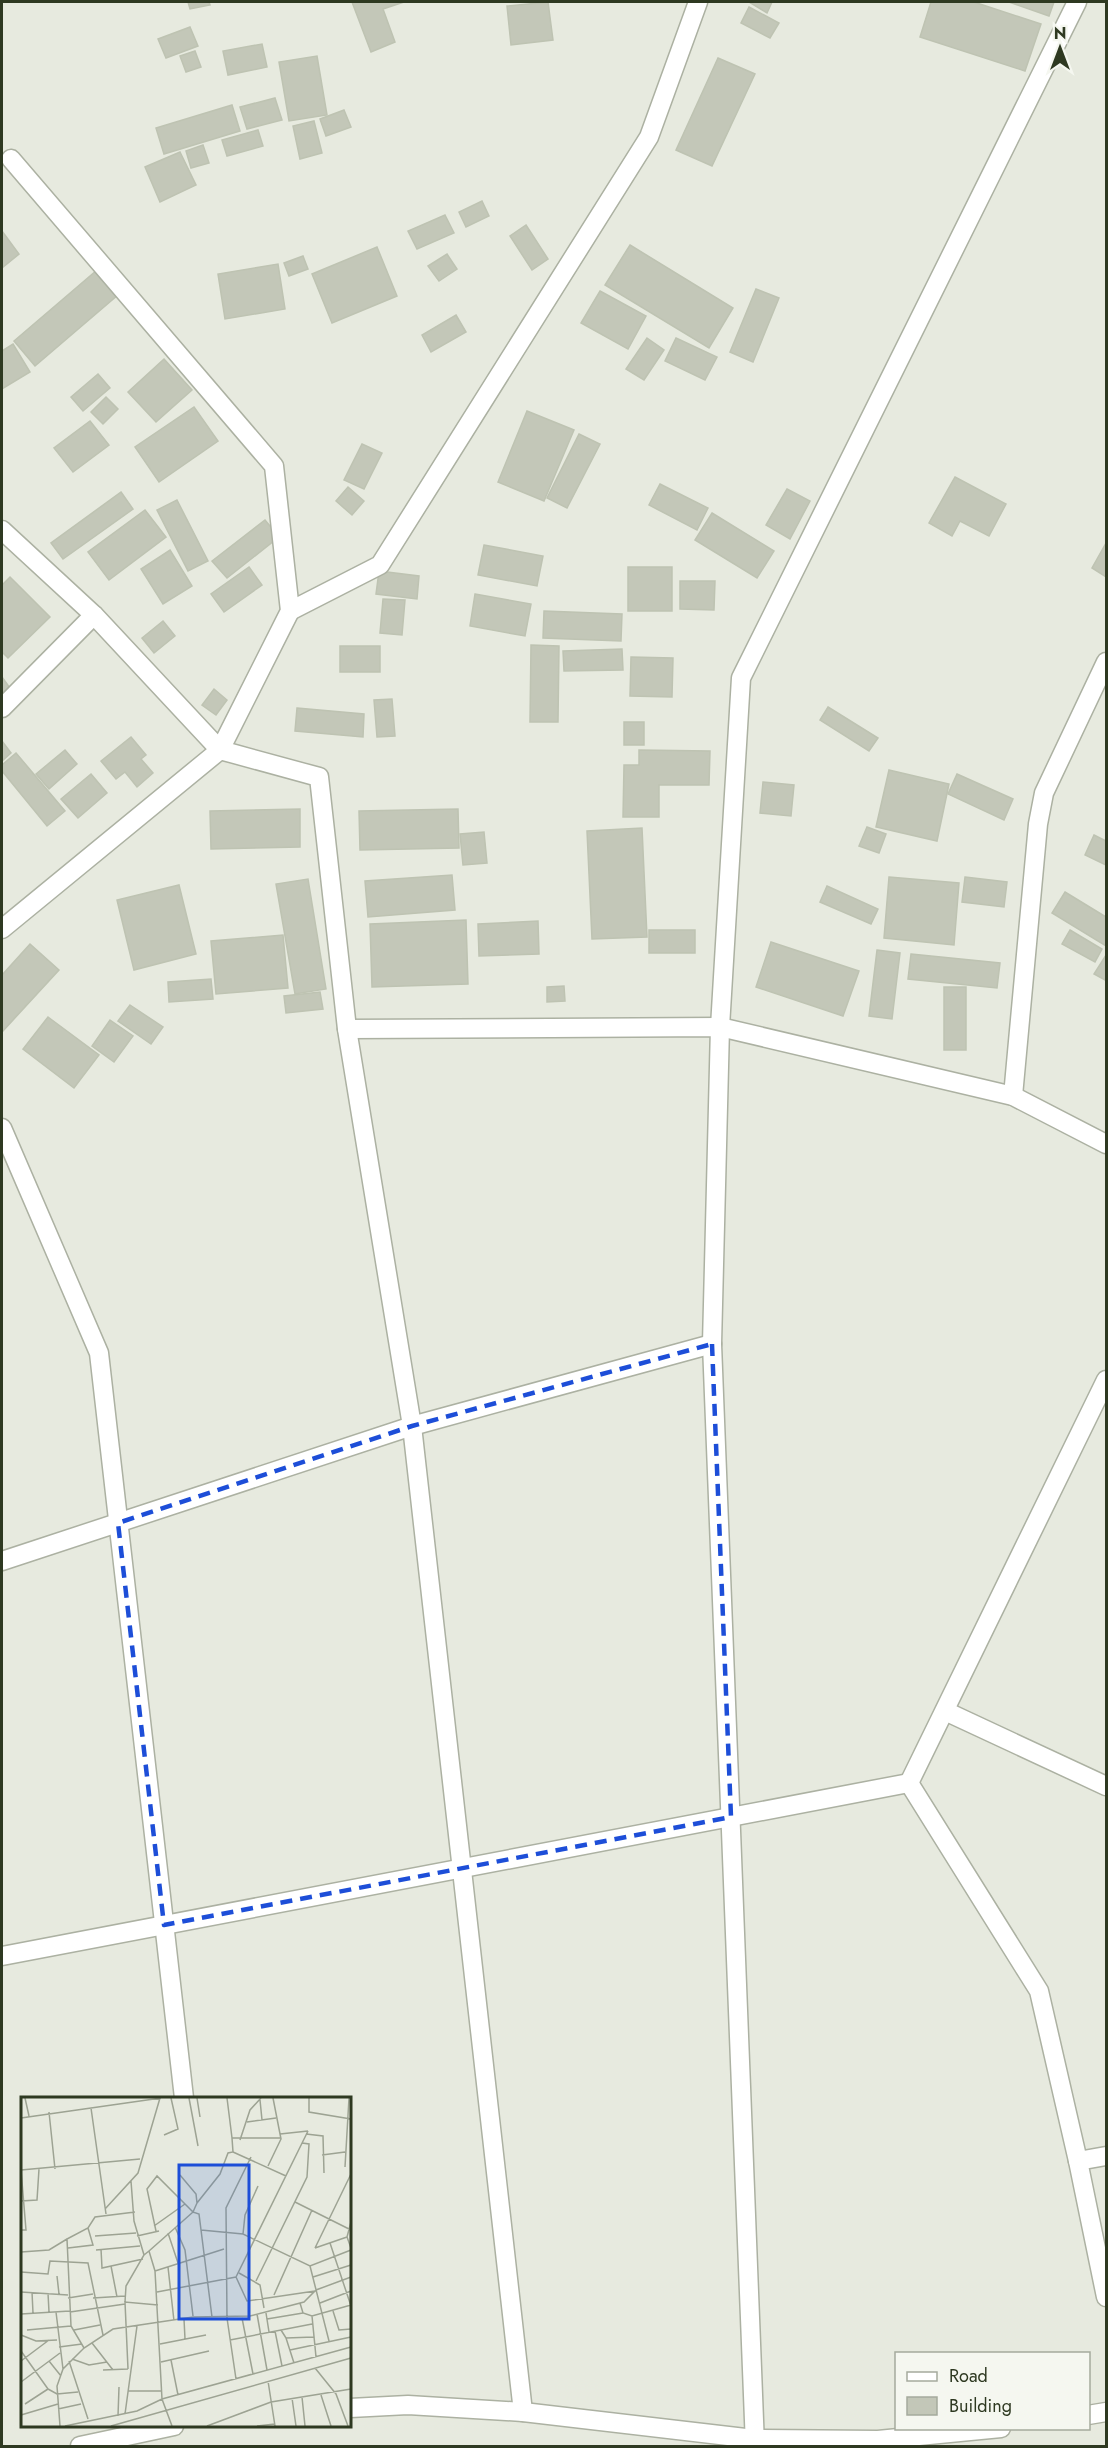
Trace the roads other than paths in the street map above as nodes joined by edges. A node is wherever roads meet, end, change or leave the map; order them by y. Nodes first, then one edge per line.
1 (698, 2) edge
2 (1077, 2) edge
3 (11, 159) dead end
4 (2, 530) edge
5 (290, 611) junction
6 (94, 615) junction
7 (1107, 662) edge
8 (2, 708) edge
9 (220, 750) junction
10 (2, 928) edge
11 (720, 1027) junction
12 (347, 1029) junction
13 (1013, 1096) junction
14 (2, 1128) edge
15 (1107, 1144) edge
16 (712, 1344) junction
17 (1107, 1380) edge
18 (412, 1426) junction
19 (118, 1523) junction
20 (2, 1561) edge
21 (945, 1711) junction
22 (909, 1783) junction
23 (1107, 1786) edge
24 (731, 1817) junction
25 (462, 1869) junction
26 (164, 1925) junction
27 (2, 1956) edge
28 (184, 2097) edge
29 (1107, 2156) edge
30 (1078, 2161) junction
31 (1107, 2297) edge
32 (351, 2408) edge
33 (523, 2412) junction
34 (1107, 2412) edge
35 (1090, 2415) edge
36 (169, 2427) edge
37 (999, 2435) edge
38 (755, 2443) edge
39 (83, 2446) edge

1 - 5 street
2 - 11 street
3 - 5 street
4 - 6 street
5 - 9 street
6 - 8 street
6 - 9 street
7 - 13 street
9 - 10 street
9 - 12 street
11 - 12 street
11 - 13 street
11 - 16 street
12 - 18 street
13 - 15 street
14 - 19 street
16 - 18 street
16 - 24 street
17 - 21 street
18 - 19 street
18 - 25 street
19 - 20 street
19 - 26 street
21 - 22 street
21 - 23 street
22 - 24 street
22 - 30 street
24 - 25 street
24 - 38 street
25 - 26 street
25 - 33 street
26 - 27 street
26 - 28 street
29 - 30 street
30 - 31 street
32 - 33 street
33 - 38 street
34 - 35 street
36 - 39 street
37 - 38 street

